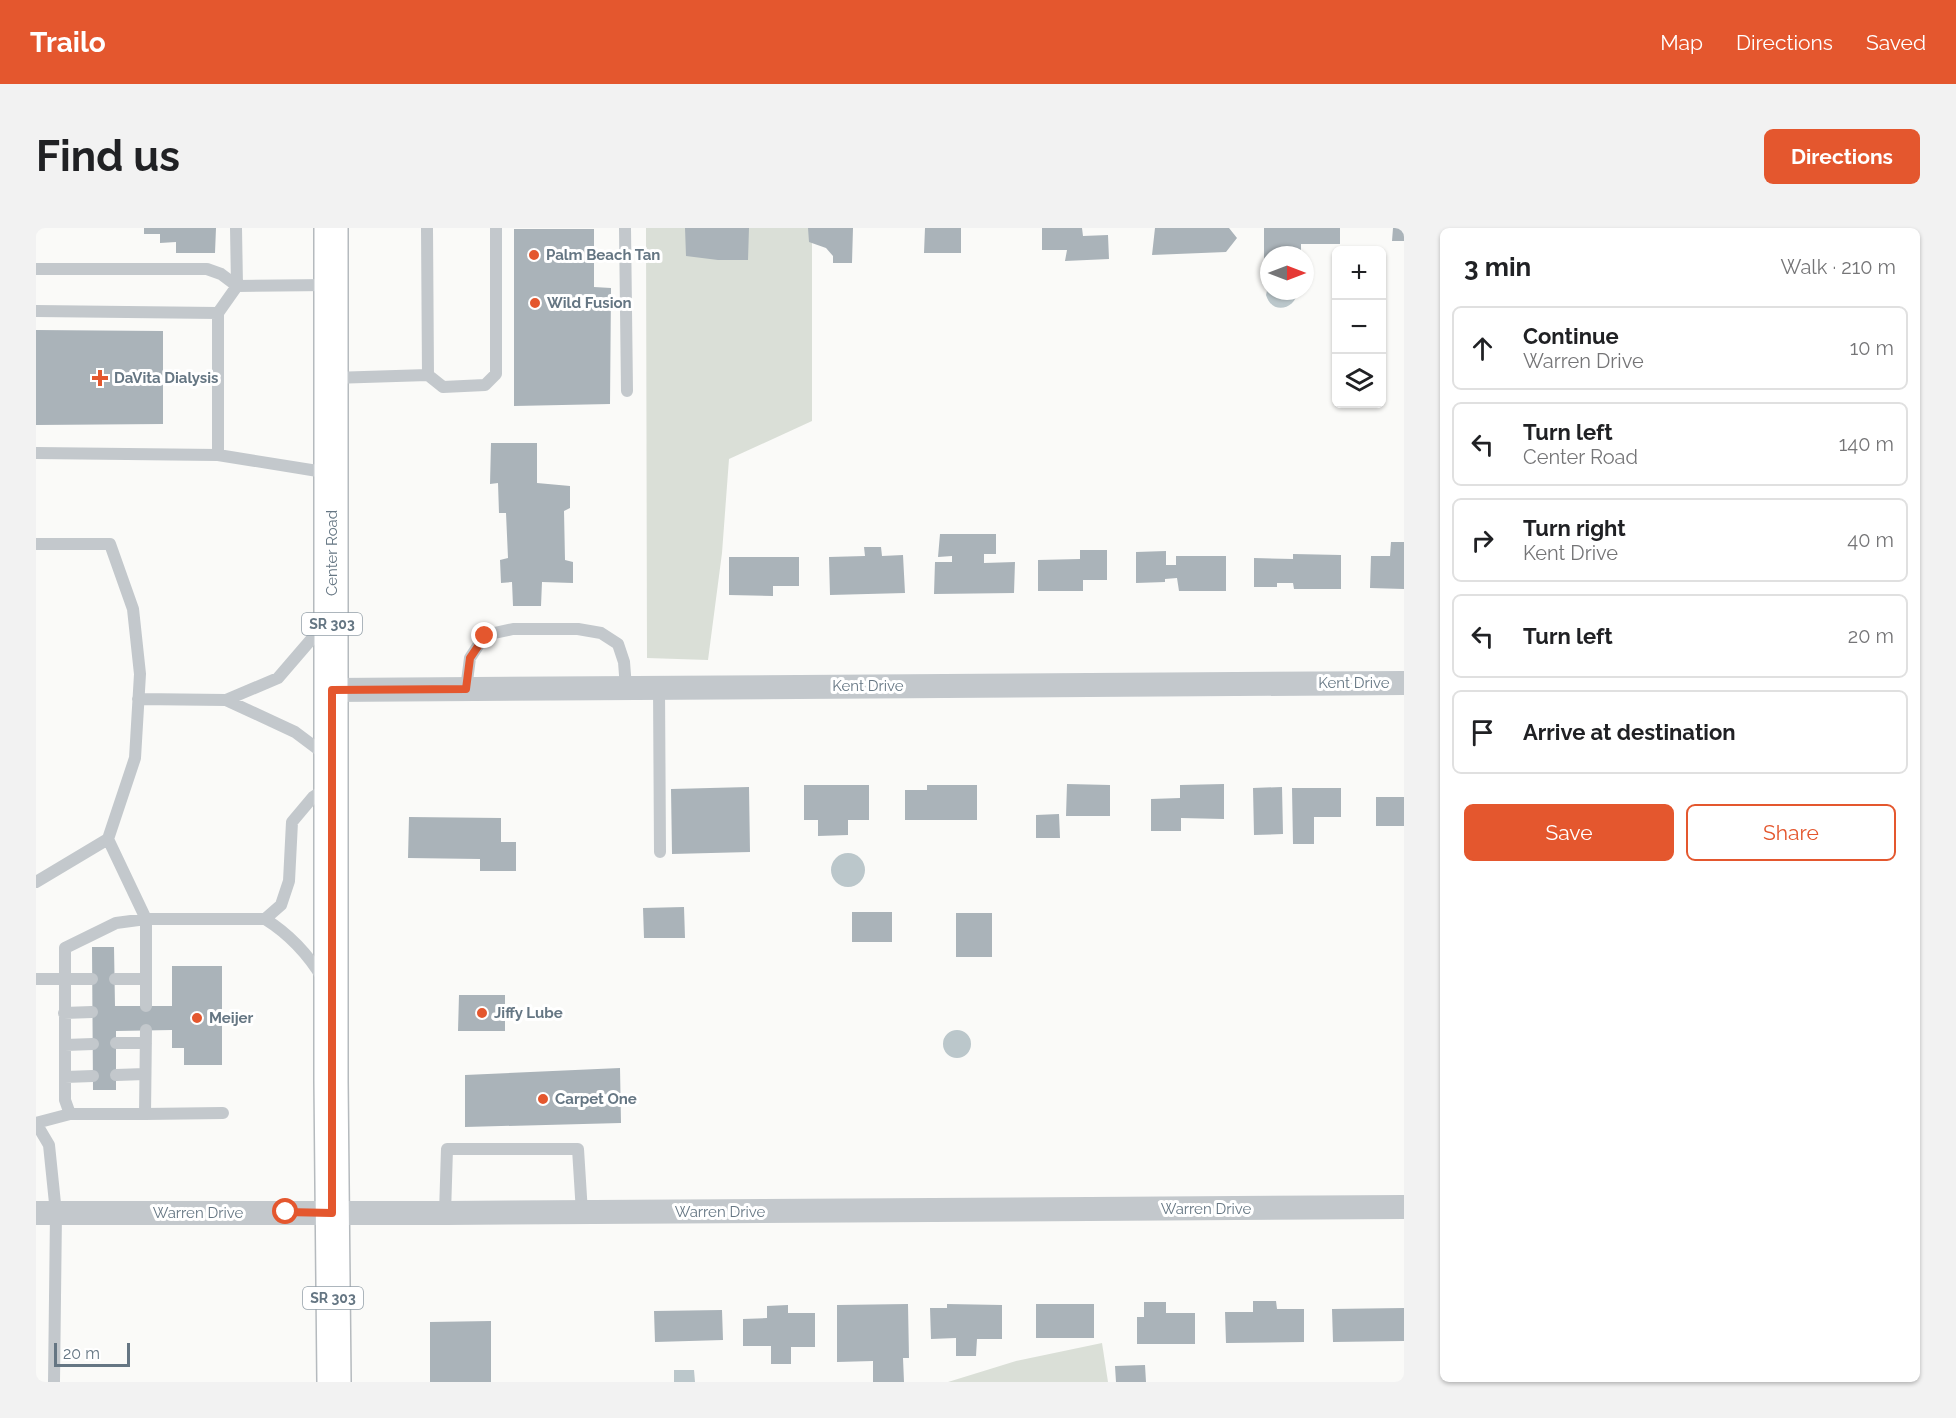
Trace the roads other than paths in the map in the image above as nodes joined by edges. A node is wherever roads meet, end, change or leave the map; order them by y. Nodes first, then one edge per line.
1 (237, 228) edge
2 (331, 228) edge
3 (428, 228) edge
4 (496, 228) edge
5 (624, 228) edge
6 (36, 269) edge
7 (331, 285) junction
8 (237, 286) junction
9 (36, 311) edge
10 (218, 313) junction
11 (428, 375) junction
12 (331, 378) junction
13 (627, 391) dead end
14 (36, 453) edge
15 (218, 455) junction
16 (332, 474) junction
17 (36, 544) edge
18 (332, 582) junction
19 (1404, 683) edge
20 (626, 688) junction
21 (659, 688) junction
22 (466, 689) junction
23 (332, 690) junction
24 (138, 699) junction
25 (226, 700) junction
26 (332, 773) junction
27 (108, 839) junction
28 (660, 852) dead end
29 (36, 882) edge
30 (265, 918) junction
31 (146, 920) junction
32 (36, 979) edge
33 (64, 979) junction
34 (92, 979) dead end
35 (115, 979) dead end
36 (146, 979) junction
37 (332, 994) junction
38 (146, 1006) dead end
39 (64, 1012) junction
40 (92, 1012) dead end
41 (116, 1043) dead end
42 (93, 1044) dead end
43 (65, 1045) junction
44 (146, 1074) junction
45 (116, 1075) dead end
46 (93, 1076) dead end
47 (65, 1077) junction
48 (223, 1113) dead end
49 (70, 1114) junction
50 (145, 1114) junction
51 (36, 1123) edge
52 (1404, 1207) edge
53 (46, 1213) edge
54 (332, 1213) junction
55 (445, 1213) junction
56 (582, 1213) junction
57 (54, 1382) edge
58 (334, 1382) edge

1 - 8 lane
2 - 7 main road, Center Road / SR 303
3 - 11 lane
4 - 11 lane
5 - 13 lane
6 - 8 lane
7 - 8 lane
7 - 12 main road, Center Road / SR 303
8 - 10 lane
9 - 10 lane
10 - 15 lane
11 - 12 lane
12 - 16 main road, Center Road / SR 303
14 - 15 lane
15 - 16 lane
16 - 18 main road, Center Road / SR 303
17 - 24 lane
18 - 23 main road, Center Road / SR 303
18 - 25 lane
19 - 21 street, Kent Drive
20 - 21 street, Kent Drive
20 - 22 street, Kent Drive
20 - 22 lane
21 - 28 lane
22 - 23 street, Kent Drive
23 - 26 main road, Center Road / SR 303
24 - 25 lane
24 - 27 lane
25 - 26 lane
26 - 30 lane
26 - 37 main road, Center Road / SR 303
27 - 29 lane
27 - 31 lane
30 - 31 lane
30 - 37 lane
31 - 33 lane
31 - 36 lane
32 - 33 lane
33 - 34 lane
33 - 39 lane
35 - 36 lane
36 - 38 lane
37 - 54 main road, Center Road / SR 303
39 - 40 lane
39 - 43 lane
41 - 44 lane
42 - 43 lane
43 - 47 lane
44 - 45 lane
44 - 50 lane
46 - 47 lane
47 - 49 lane
48 - 50 lane
49 - 50 lane
49 - 51 lane
51 - 53 lane
52 - 56 street, Warren Drive
53 - 54 street, Warren Drive
53 - 57 lane
54 - 55 street, Warren Drive
54 - 58 main road, Center Road / SR 303
55 - 56 street, Warren Drive
55 - 56 lane

